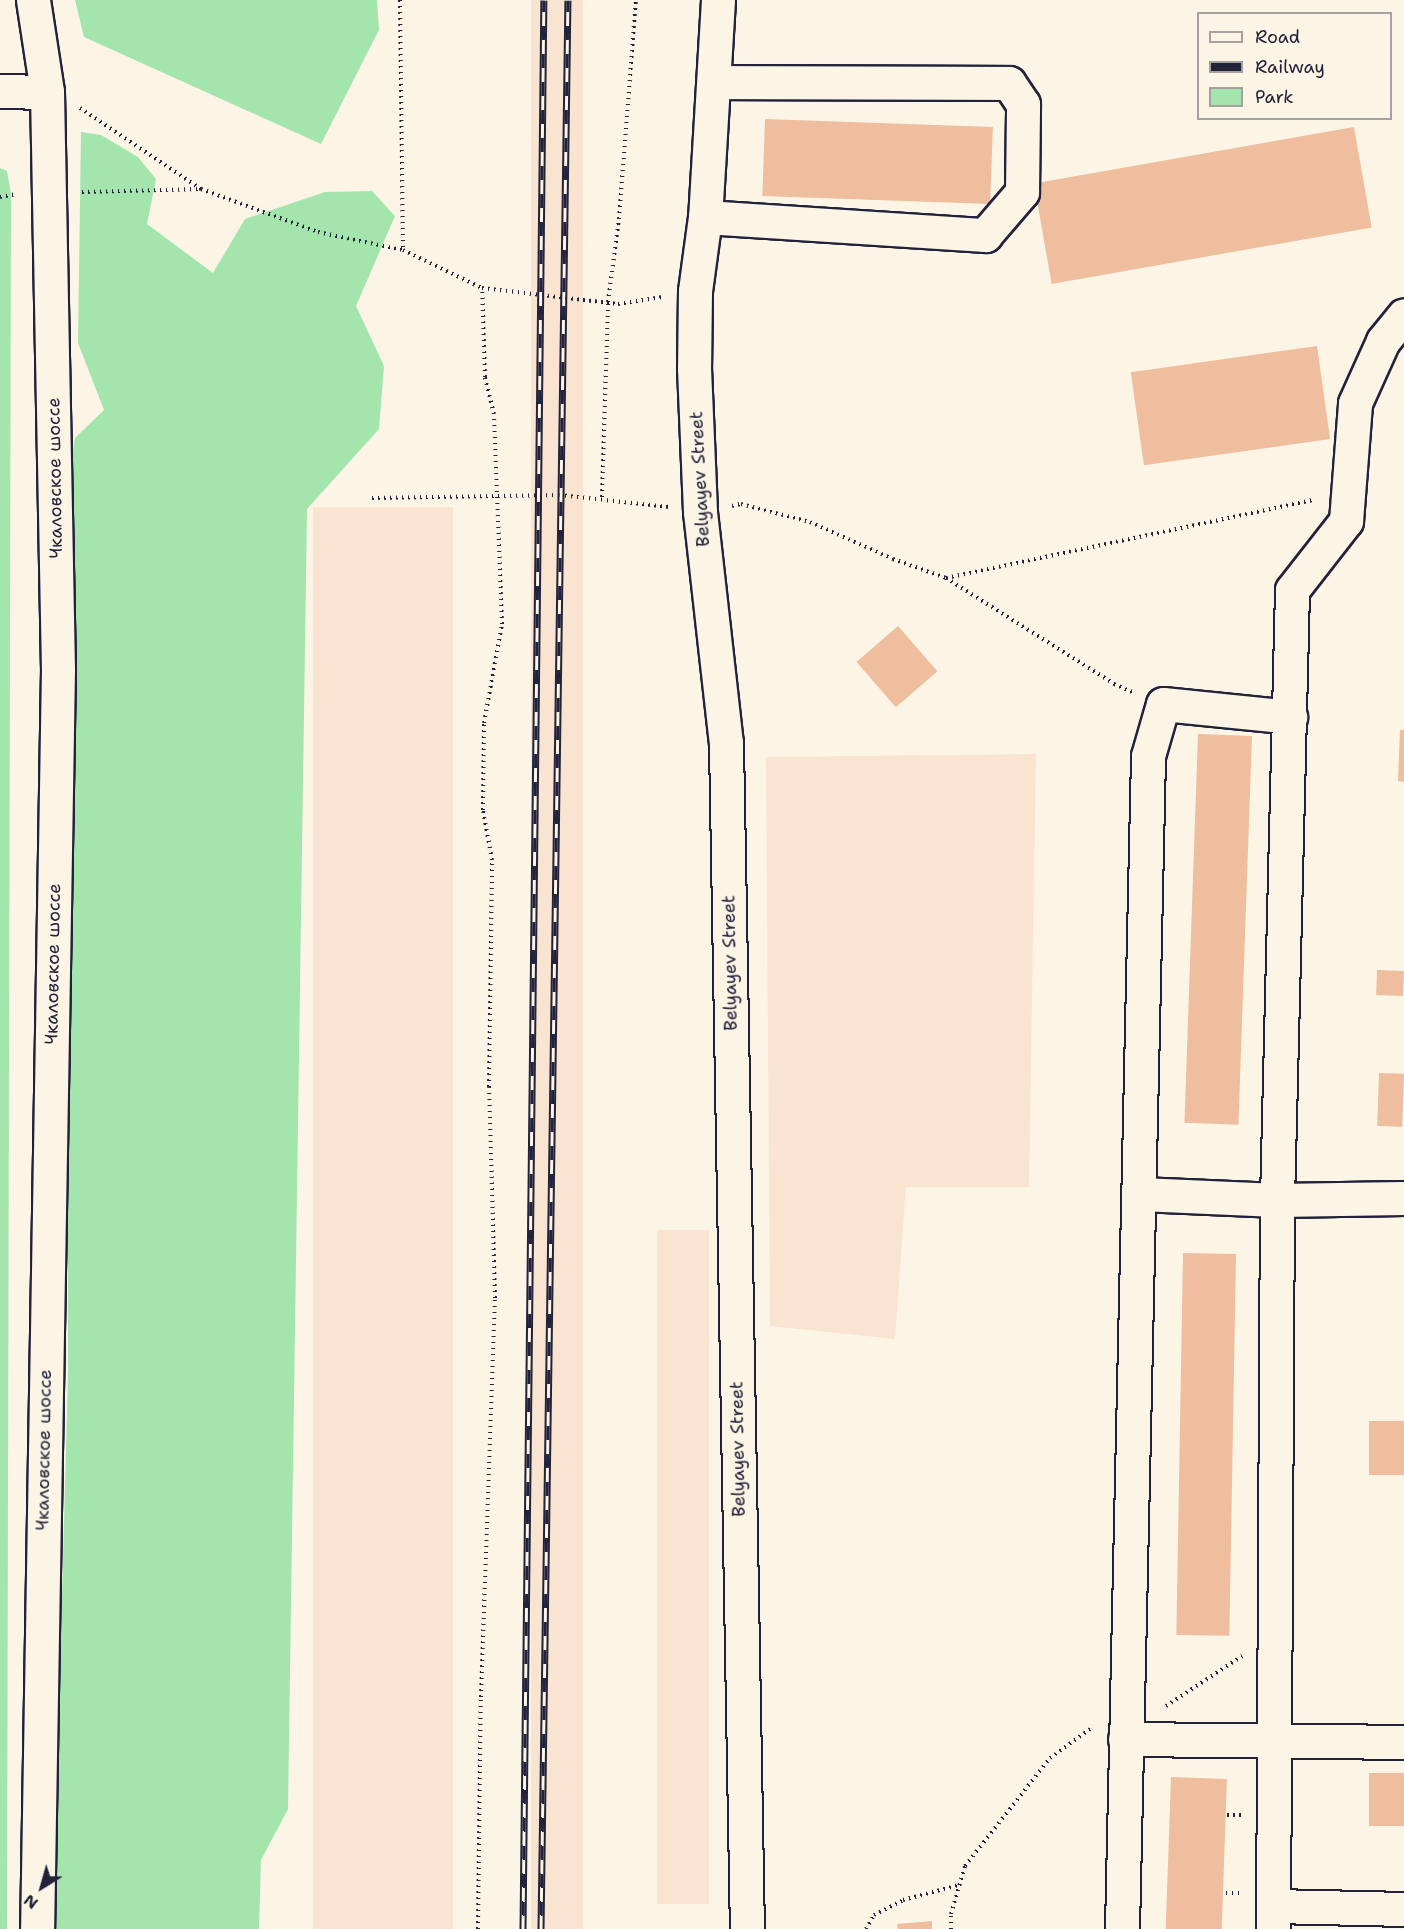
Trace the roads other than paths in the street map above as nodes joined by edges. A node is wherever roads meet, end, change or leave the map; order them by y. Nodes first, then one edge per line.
1 (33, 0) edge
2 (718, 0) edge
3 (714, 82) junction
4 (0, 91) edge
5 (47, 92) junction
6 (705, 217) junction
7 (1404, 315) edge
8 (1290, 717) junction
9 (1140, 1194) junction
10 (1404, 1198) edge
11 (1277, 1200) junction
12 (1125, 1729) junction
13 (1404, 1742) edge
14 (1274, 1743) junction
15 (1404, 1909) edge
16 (1273, 1917) edge
17 (37, 1929) edge
18 (747, 1929) edge
19 (1122, 1929) edge

1 - 5 street, Чкаловское шоссе
2 - 3 street, Belyayev Street
3 - 6 street, Belyayev Street
3 - 6 street
4 - 5 street
5 - 17 street, Чкаловское шоссе
6 - 18 street, Belyayev Street
7 - 8 street
8 - 9 street
8 - 11 street
9 - 11 street
9 - 12 street
10 - 11 street
11 - 14 street
12 - 14 street
12 - 19 street
13 - 14 street
14 - 16 street
15 - 16 street

